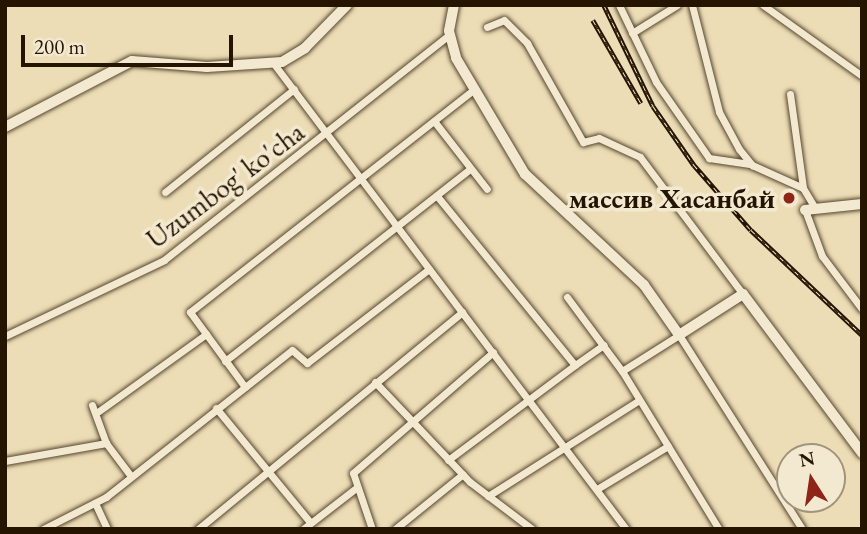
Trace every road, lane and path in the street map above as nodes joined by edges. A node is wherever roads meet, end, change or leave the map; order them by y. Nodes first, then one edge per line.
1 (346, 5) edge
2 (620, 5) edge
3 (677, 5) edge
4 (692, 5) edge
5 (763, 5) edge
6 (454, 6) edge
7 (774, 9) edge
8 (487, 27) dead end
9 (632, 33) junction
10 (449, 35) junction
11 (274, 64) junction
12 (862, 76) edge
13 (294, 89) junction
14 (474, 89) junction
15 (790, 94) dead end
16 (434, 121) junction
17 (5, 127) edge
18 (331, 133) junction
19 (752, 165) junction
20 (469, 170) junction
21 (363, 177) junction
22 (803, 188) junction
23 (487, 189) dead end
24 (165, 192) dead end
25 (437, 196) junction
26 (862, 204) edge
27 (810, 208) junction
28 (398, 224) junction
29 (429, 270) junction
30 (743, 294) junction
31 (567, 297) dead end
32 (860, 306) edge
33 (462, 312) junction
34 (206, 334) junction
35 (679, 335) junction
36 (5, 336) edge
37 (604, 345) junction
38 (493, 352) junction
39 (225, 362) junction
40 (575, 365) junction
41 (622, 371) junction
42 (375, 382) junction
43 (245, 387) junction
44 (529, 399) junction
45 (639, 400) junction
46 (216, 408) junction
47 (408, 422) junction
48 (106, 443) junction
49 (668, 446) junction
50 (565, 447) junction
51 (862, 453) edge
52 (448, 460) junction
53 (5, 461) edge
54 (267, 466) junction
55 (129, 473) junction
56 (463, 474) junction
57 (356, 488) junction
58 (597, 489) junction
59 (488, 496) junction
60 (95, 503) junction
61 (310, 522) junction
62 (523, 522) junction
63 (43, 529) edge
64 (107, 529) edge
65 (198, 529) edge
66 (303, 529) edge
67 (372, 529) edge
68 (395, 529) edge
69 (515, 529) edge
70 (532, 529) edge
71 (626, 529) edge
72 (719, 529) edge
73 (802, 529) edge

1 - 11 street
2 - 9 street
3 - 9 street
4 - 19 street
5 - 7 street
6 - 10 street
7 - 12 street
8 - 30 street
9 - 19 street
10 - 14 street
10 - 18 street, Uzumbog' ko'cha
11 - 13 street
11 - 17 street
13 - 18 street
13 - 24 street
14 - 16 street
14 - 35 street
15 - 22 street
16 - 20 street
16 - 21 street
18 - 21 street
18 - 36 street, Uzumbog' ko'cha
19 - 22 street
20 - 23 street
20 - 25 street
21 - 28 street
21 - 34 street
22 - 27 street
25 - 28 street
25 - 40 street
26 - 27 street
27 - 32 street
28 - 29 street
28 - 39 street
29 - 33 street
29 - 43 street
30 - 35 street
30 - 51 street
31 - 37 street
33 - 38 street
33 - 42 street
34 - 39 street
34 - 48 street
35 - 41 street
35 - 73 street
37 - 40 street
37 - 41 street
38 - 44 street
38 - 47 street
39 - 43 street
40 - 44 street
41 - 45 street
42 - 47 street
42 - 54 street
43 - 46 street
44 - 50 street
44 - 52 street
45 - 49 street
45 - 50 street
46 - 54 street
46 - 55 street
47 - 52 street
47 - 57 street
48 - 53 street
48 - 55 street
49 - 58 street
49 - 72 street
50 - 58 street
50 - 59 street
52 - 56 street
54 - 61 street
54 - 65 street
55 - 60 street
56 - 59 street
56 - 68 street
57 - 61 street
57 - 67 street
58 - 71 street
59 - 62 street
60 - 63 street
60 - 64 street
61 - 66 street
62 - 69 street
62 - 70 street

